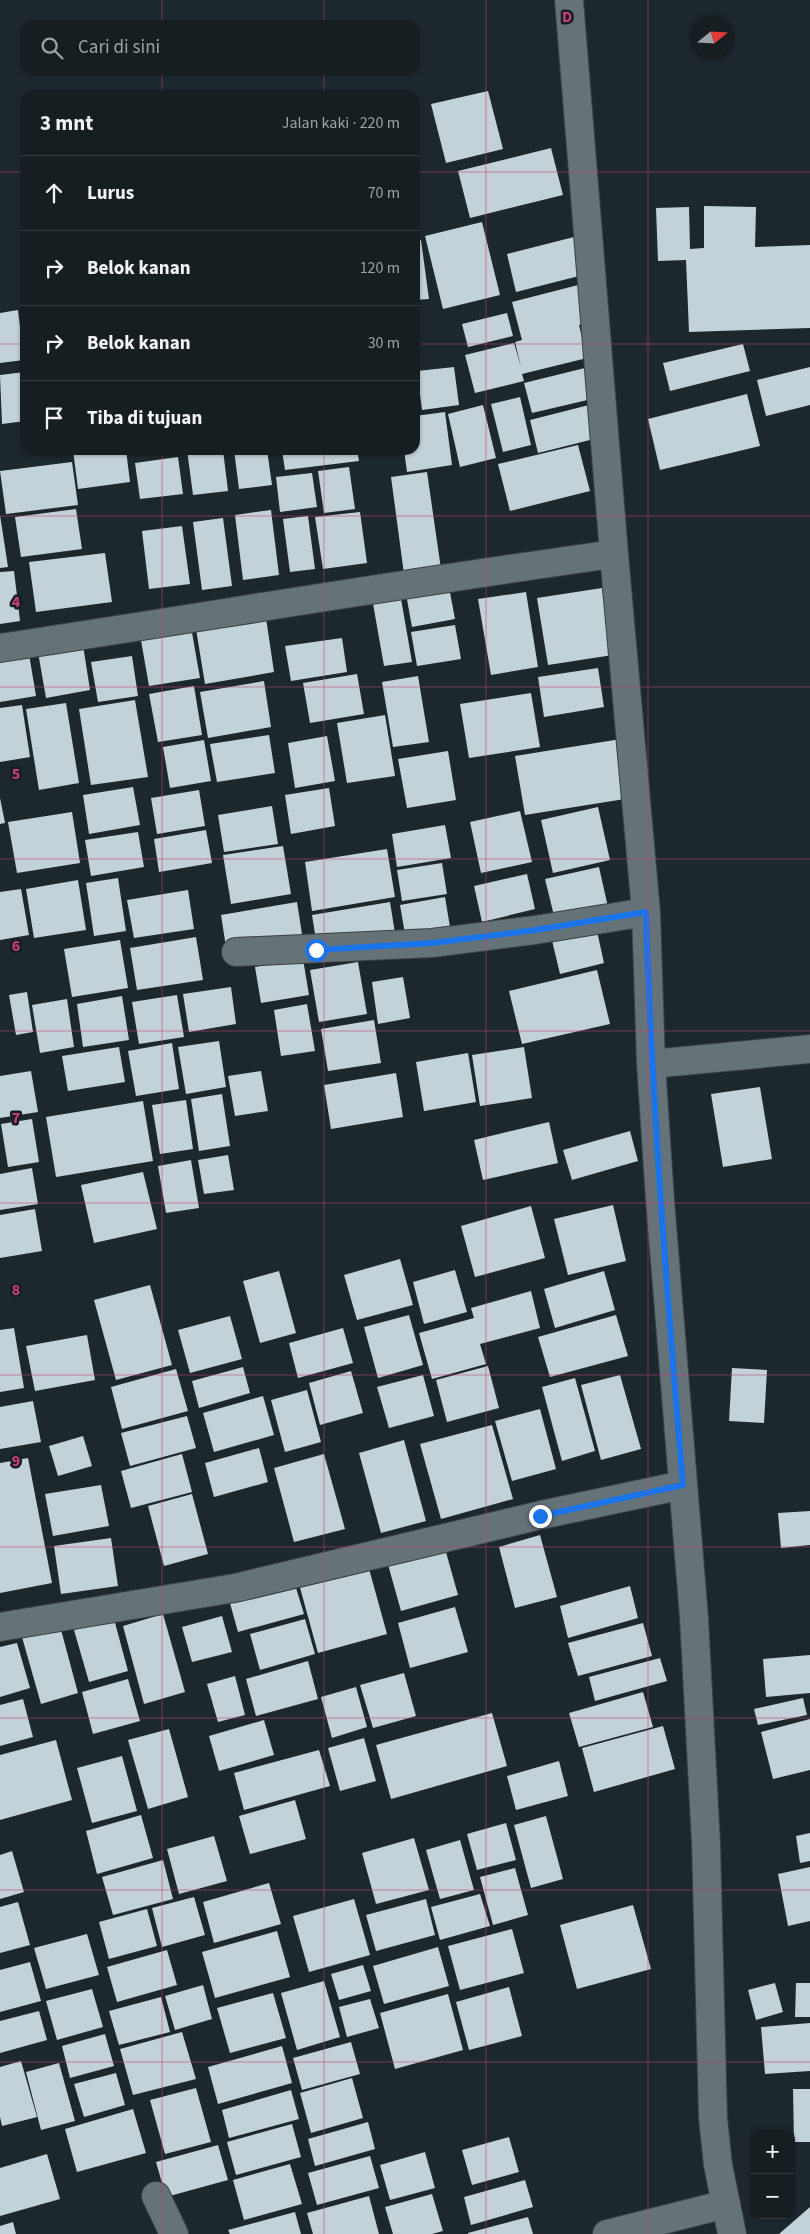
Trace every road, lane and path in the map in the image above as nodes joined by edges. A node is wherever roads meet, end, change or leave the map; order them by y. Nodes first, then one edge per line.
1 (569, 0) edge
2 (614, 554) junction
3 (0, 648) edge
4 (646, 912) junction
5 (236, 952) dead end
6 (810, 1049) edge
7 (651, 1064) junction
8 (683, 1485) junction
9 (0, 1628) edge
10 (156, 2196) dead end
11 (726, 2204) junction
12 (174, 2234) edge
13 (607, 2234) edge
14 (732, 2234) edge

1 - 2 street
2 - 3 street
2 - 4 street
4 - 5 street
4 - 7 street
6 - 7 street
7 - 8 street
8 - 9 street
8 - 11 street
10 - 12 street
11 - 13 street
11 - 14 street

